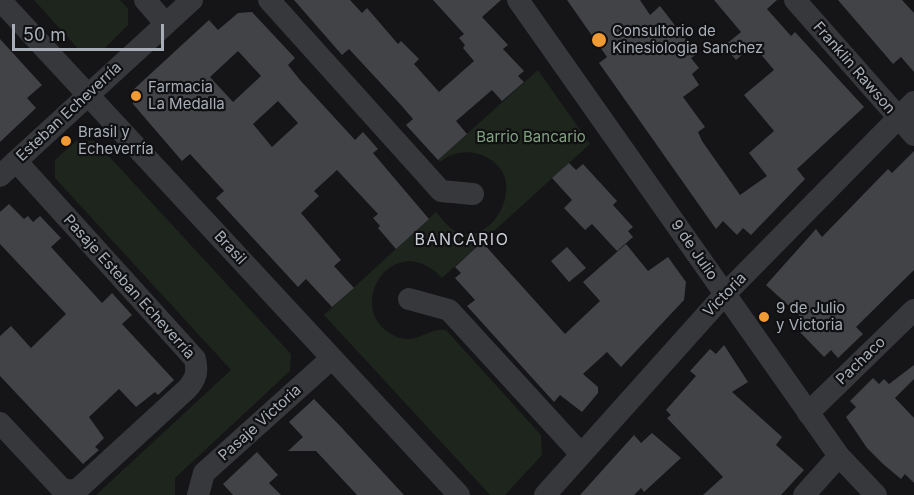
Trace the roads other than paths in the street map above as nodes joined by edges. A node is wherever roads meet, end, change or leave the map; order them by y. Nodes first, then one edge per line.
1 (0, 0) edge
2 (144, 0) edge
3 (192, 0) edge
4 (269, 0) edge
5 (518, 0) edge
6 (795, 0) edge
7 (166, 24) junction
8 (88, 95) junction
9 (914, 102) edge
10 (898, 118) junction
11 (914, 135) edge
12 (8, 168) edge
13 (473, 194) dead end
14 (725, 294) junction
15 (409, 299) dead end
16 (914, 309) edge
17 (332, 358) junction
18 (808, 413) junction
19 (0, 423) edge
20 (580, 453) junction
21 (839, 456) junction
22 (198, 495) edge
23 (459, 495) edge
24 (545, 495) edge
25 (804, 495) edge
26 (876, 495) edge

1 - 8 street, Brasil
2 - 7 street
3 - 7 street, Esteban Echeverría
4 - 13 street
5 - 14 street, 9 de Julio
6 - 10 street, Franklin Rawson
7 - 8 street, Esteban Echeverría
8 - 12 street, Esteban Echeverría
8 - 17 street, Brasil
9 - 10 street, Victoria
10 - 11 street, Franklin Rawson
10 - 14 street, Victoria
12 - 19 street, Pasaje Esteban Echeverría
14 - 18 street, 9 de Julio
14 - 20 street, Victoria
15 - 20 street
16 - 18 street, Pachaco
17 - 22 street, Pasaje Victoria
17 - 23 street, Brasil
18 - 21 street, 9 de Julio
20 - 24 street, Victoria
21 - 25 street
21 - 26 street, 9 de Julio

